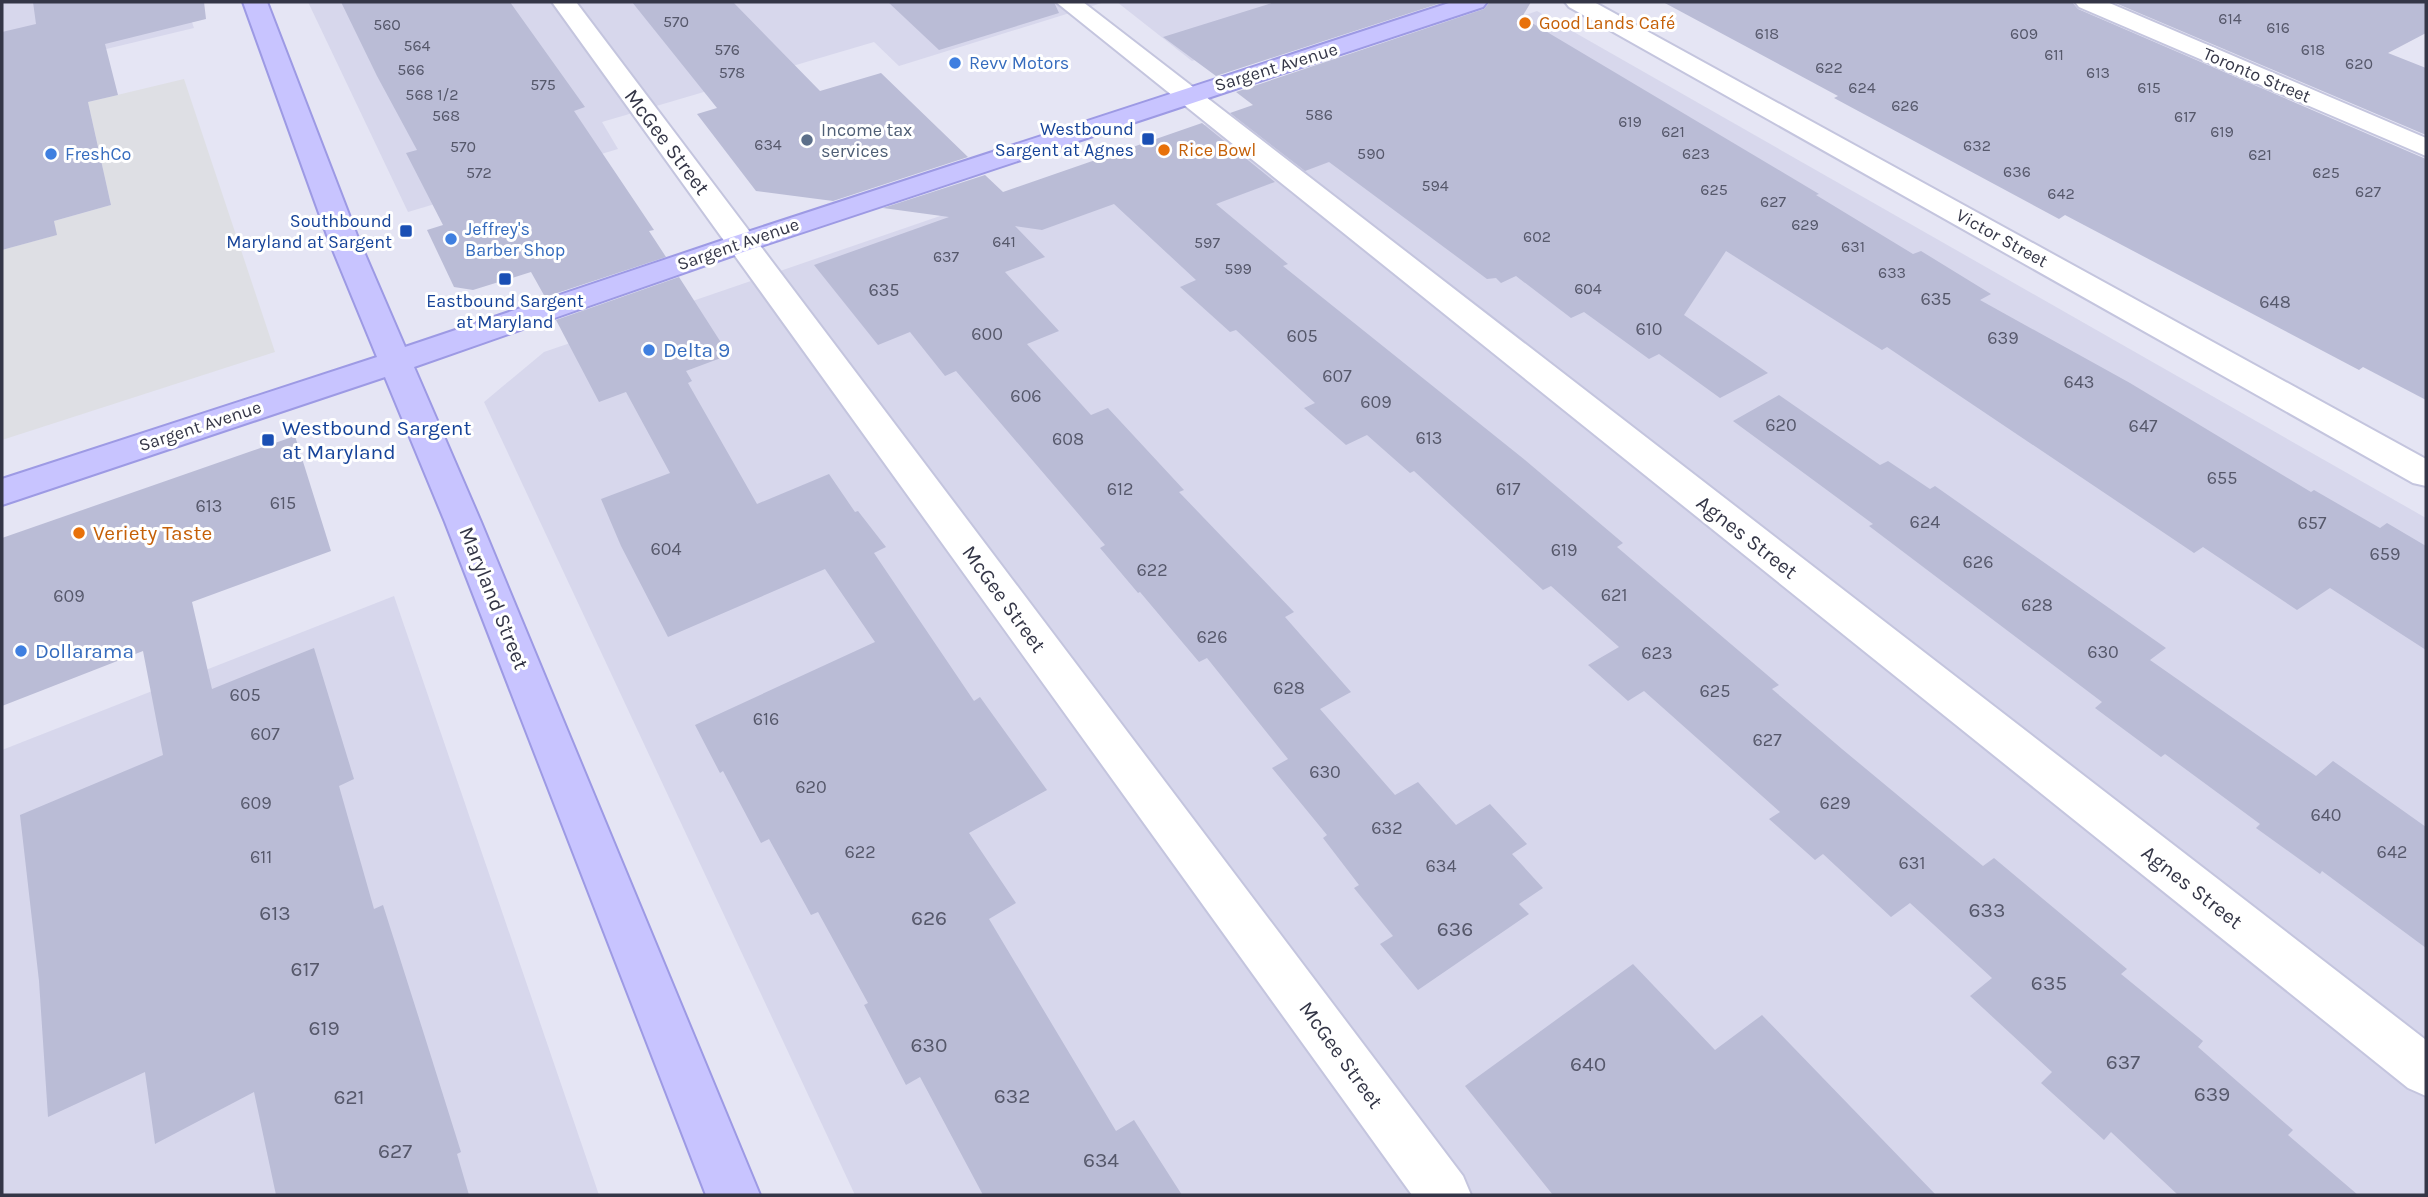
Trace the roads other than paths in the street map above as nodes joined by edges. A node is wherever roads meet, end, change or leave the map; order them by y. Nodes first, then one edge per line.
1 (255, 2) edge
2 (564, 2) edge
3 (1068, 2) edge
4 (1475, 2) edge
5 (1577, 2) edge
6 (2087, 2) edge
7 (1186, 95) junction
8 (2426, 148) edge
9 (742, 243) junction
10 (395, 362) junction
11 (2426, 474) edge
12 (2, 492) edge
13 (2426, 1071) edge
14 (733, 1195) edge
15 (1444, 1195) edge

1 - 10 main road, Maryland Street
2 - 9 street, McGee Street
3 - 7 street, Agnes Street
4 - 7 main road, Sargent Avenue
5 - 11 street, Victor Street
6 - 8 street, Toronto Street
7 - 9 main road, Sargent Avenue
7 - 13 street, Agnes Street
9 - 10 main road, Sargent Avenue
9 - 15 street, McGee Street
10 - 12 main road, Sargent Avenue
10 - 14 main road, Maryland Street

